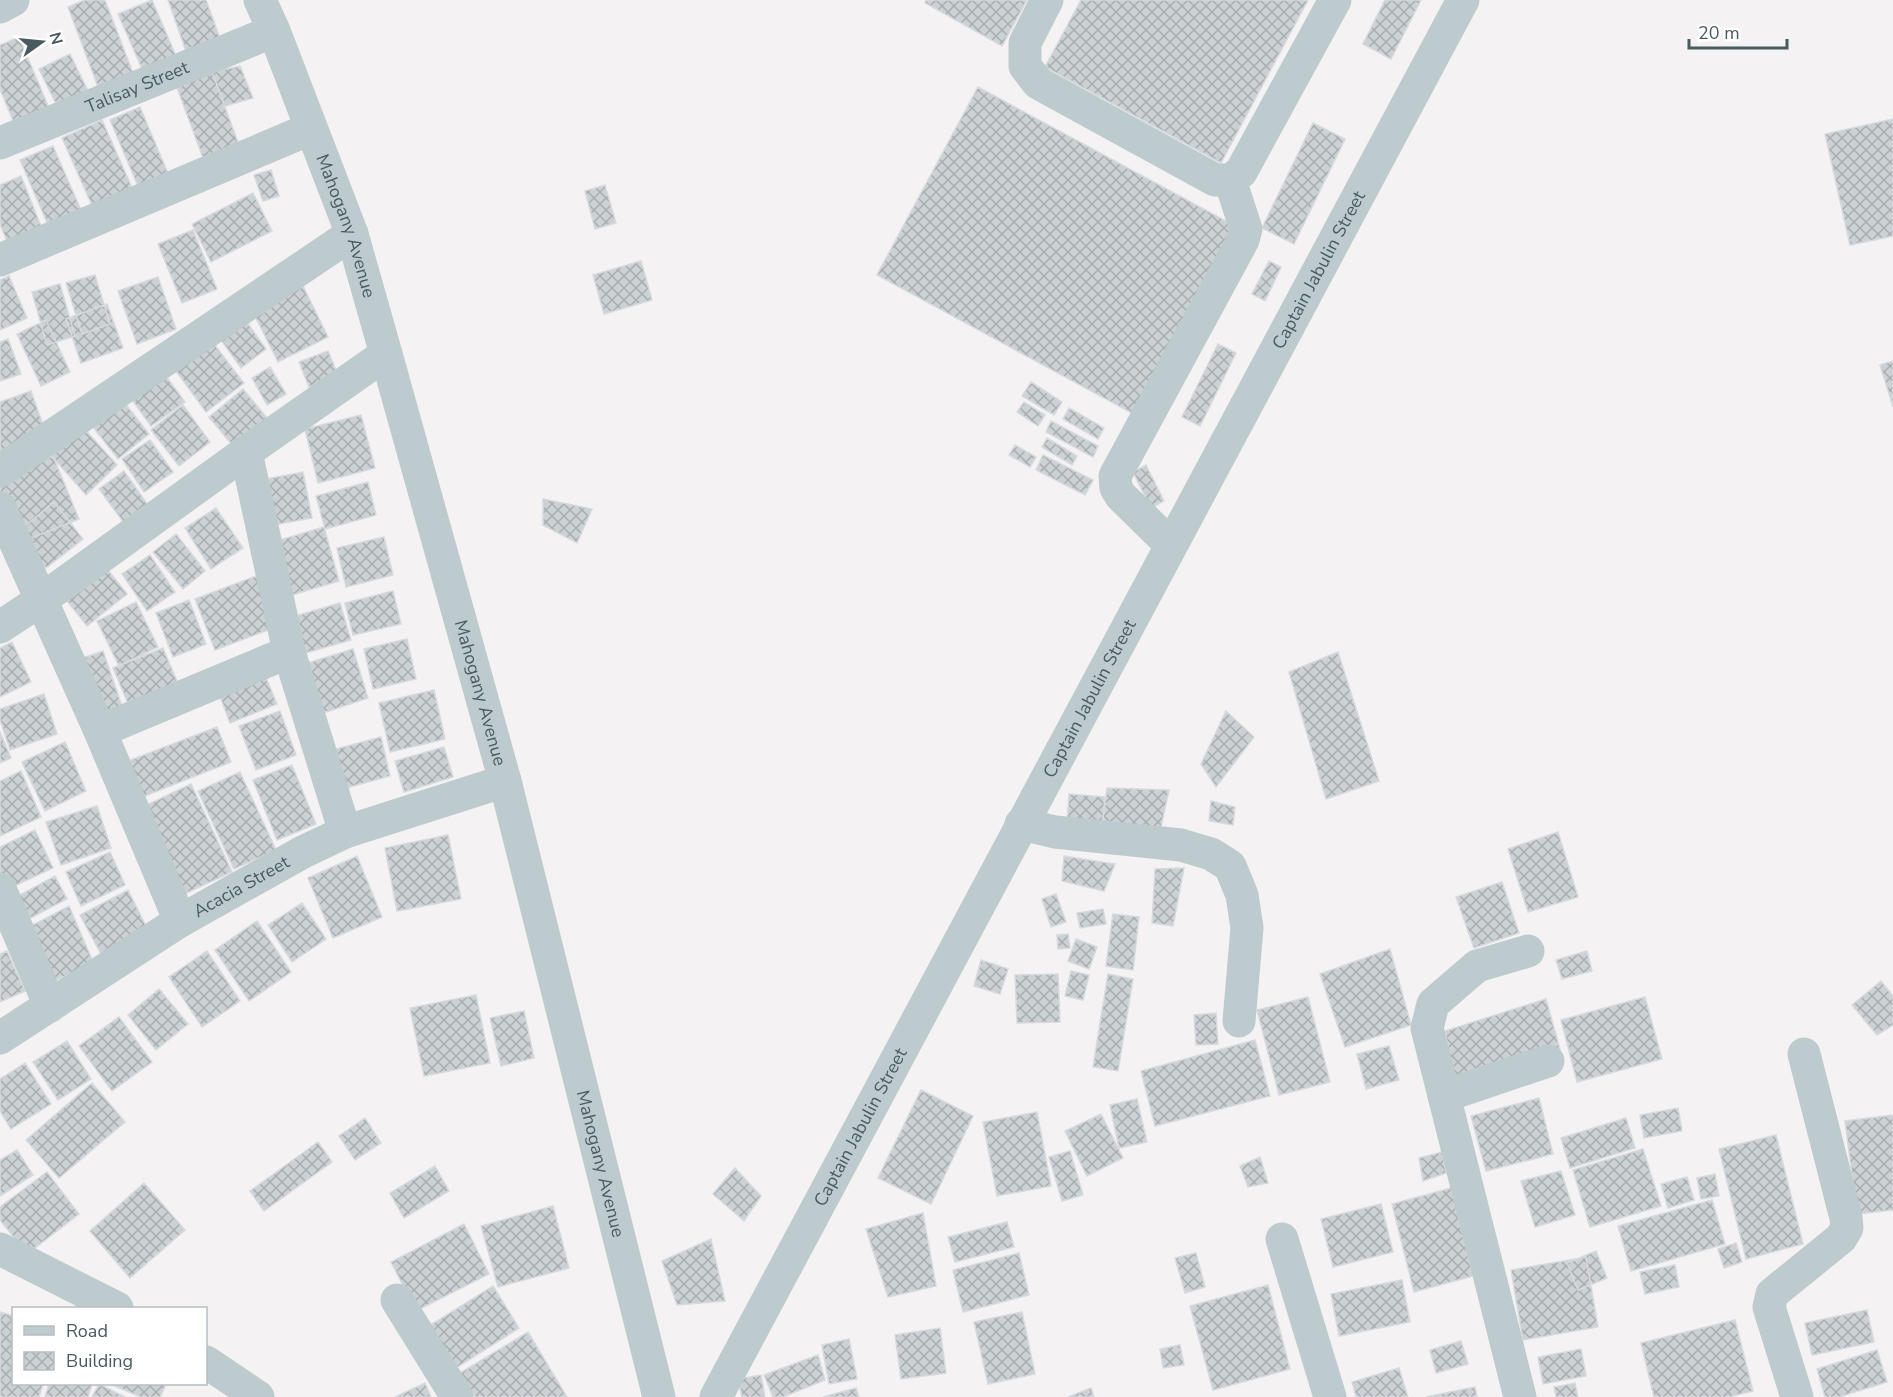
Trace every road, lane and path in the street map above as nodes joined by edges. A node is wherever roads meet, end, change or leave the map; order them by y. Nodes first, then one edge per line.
1 (13, 0) edge
2 (260, 0) edge
3 (1047, 0) edge
4 (1335, 0) edge
5 (1463, 0) edge
6 (0, 7) edge
7 (274, 31) junction
8 (310, 129) junction
9 (0, 143) edge
10 (1230, 180) junction
11 (352, 234) junction
12 (0, 260) edge
13 (386, 354) junction
14 (246, 452) junction
15 (0, 471) edge
16 (0, 508) edge
17 (1171, 546) junction
18 (41, 600) junction
19 (0, 627) edge
20 (289, 652) junction
21 (100, 731) junction
22 (505, 781) junction
23 (1021, 824) junction
24 (345, 832) junction
25 (0, 889) edge
26 (180, 921) junction
27 (1528, 951) dead end
28 (50, 1006) junction
29 (1239, 1021) dead end
30 (0, 1038) edge
31 (1804, 1054) dead end
32 (1548, 1061) dead end
33 (1444, 1096) junction
34 (1282, 1239) dead end
35 (0, 1250) edge
36 (397, 1300) dead end
37 (115, 1307) edge
38 (207, 1363) edge
39 (717, 1396) edge
40 (258, 1397) edge
41 (457, 1397) edge
42 (659, 1397) edge
43 (1330, 1397) edge
44 (1520, 1397) edge
45 (1797, 1397) edge

1 - 6 street
2 - 7 street, Mahogany Avenue
3 - 10 street
4 - 10 street
5 - 17 street, Captain Jabulin Street
7 - 8 street, Mahogany Avenue
7 - 9 street, Talisay Street
8 - 11 street, Mahogany Avenue
8 - 12 street
10 - 17 street
11 - 13 street, Mahogany Avenue
11 - 15 street
13 - 14 street
13 - 22 street, Mahogany Avenue
14 - 18 street
14 - 20 street
16 - 18 street
17 - 23 street, Captain Jabulin Street
18 - 19 street
18 - 21 street
20 - 21 street
20 - 24 street
21 - 26 street
22 - 24 street, Acacia Street
22 - 42 street, Mahogany Avenue
23 - 29 street
23 - 39 street, Captain Jabulin Street
24 - 26 street, Acacia Street
25 - 28 street
26 - 28 street, Acacia Street
27 - 33 street
28 - 30 street, Acacia Street
31 - 45 street
32 - 33 street
33 - 44 street
34 - 43 street
35 - 37 street
36 - 41 street
38 - 40 street

